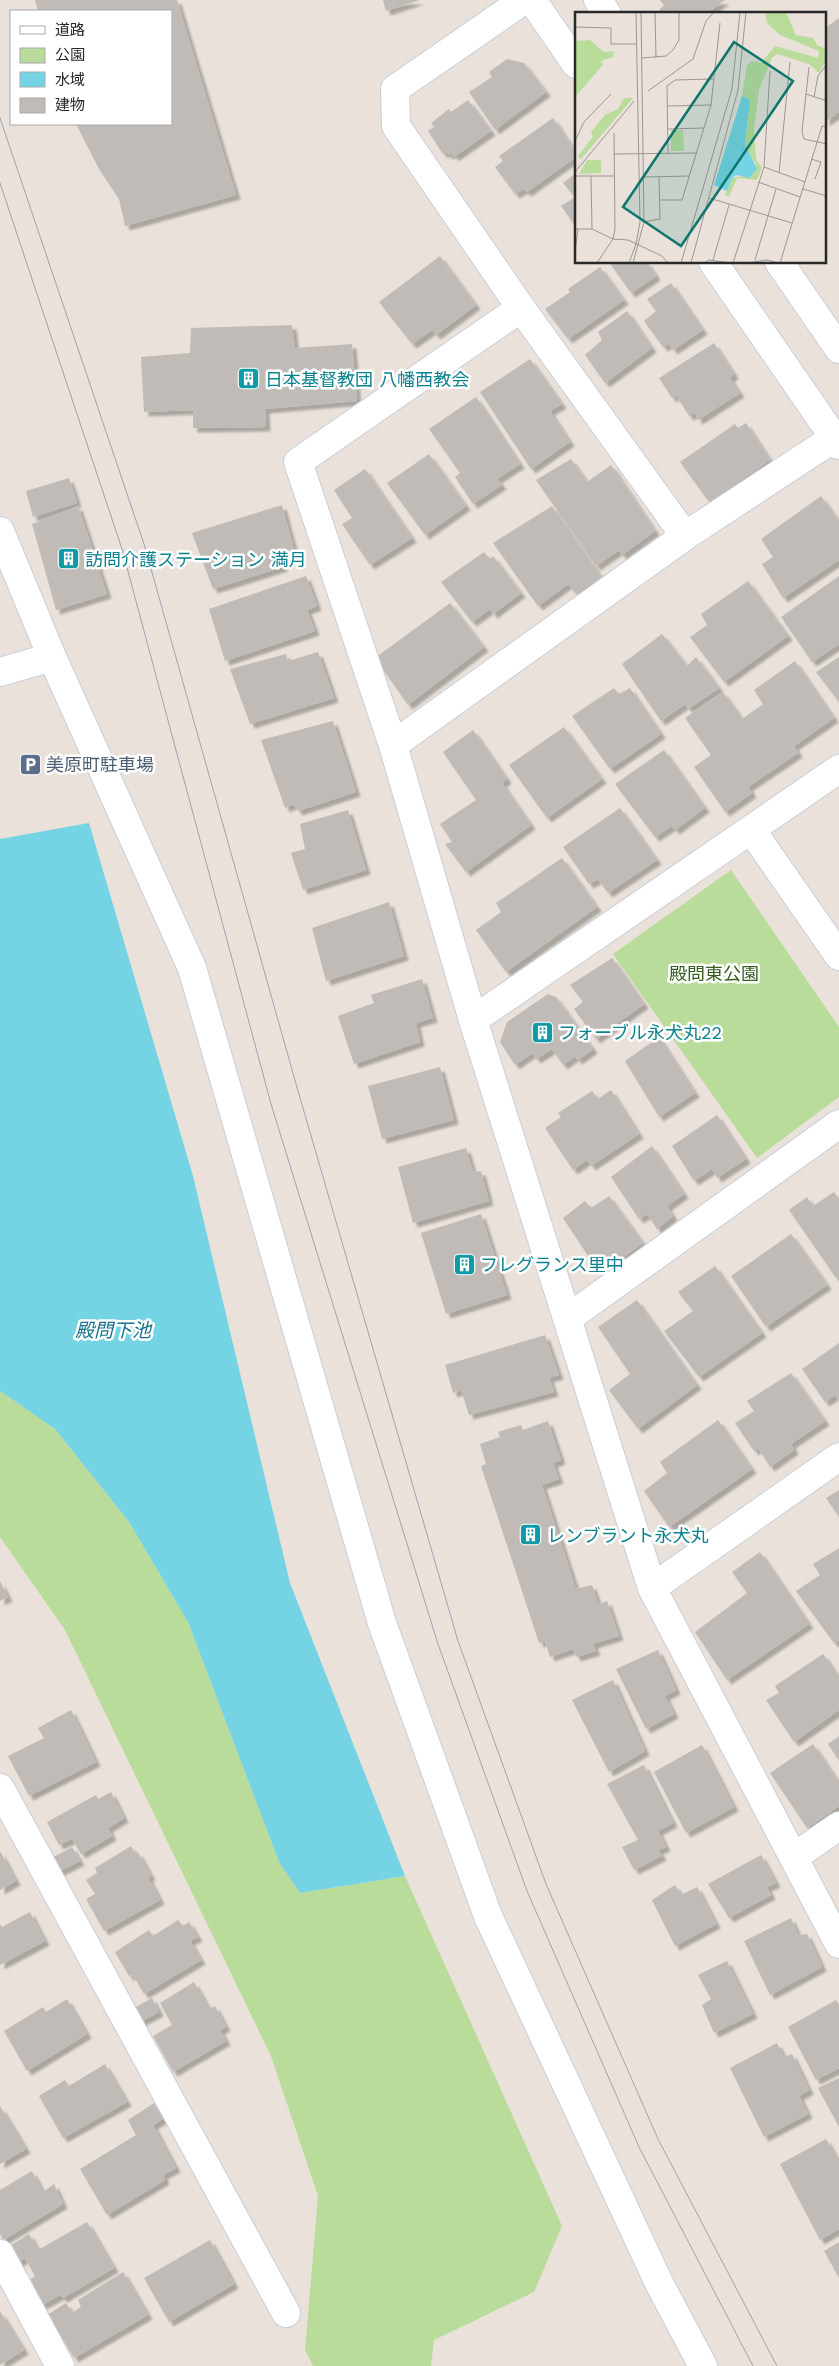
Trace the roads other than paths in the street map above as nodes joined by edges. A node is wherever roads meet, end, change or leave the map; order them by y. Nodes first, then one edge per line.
1 (524, 0) edge
2 (532, 0) edge
3 (598, 0) edge
4 (606, 12) edge
5 (575, 63) edge
6 (714, 264) edge
7 (780, 264) edge
8 (521, 308) junction
9 (839, 349) edge
10 (836, 442) edge
11 (0, 531) edge
12 (685, 536) junction
13 (52, 657) junction
14 (0, 672) edge
15 (392, 745) junction
16 (839, 769) edge
17 (752, 831) junction
18 (839, 956) edge
19 (474, 1020) junction
20 (839, 1124) edge
21 (568, 1318) junction
22 (839, 1457) edge
23 (652, 1588) junction
24 (0, 1788) edge
25 (839, 1826) edge
26 (794, 1857) junction
27 (839, 1944) edge
28 (0, 2254) edge
29 (286, 2313) dead end
30 (60, 2366) edge
31 (704, 2366) edge

1 - 8 street
2 - 5 street
3 - 4 street
6 - 10 street
7 - 9 street
8 - 12 street
8 - 15 street
10 - 12 street
11 - 13 street
12 - 15 street
13 - 14 street
13 - 31 street
15 - 19 street
16 - 17 street
17 - 18 street
17 - 19 street
19 - 21 street
20 - 21 street
21 - 23 street
22 - 23 street
23 - 26 street
24 - 29 street
25 - 26 street
26 - 27 street
28 - 30 street

